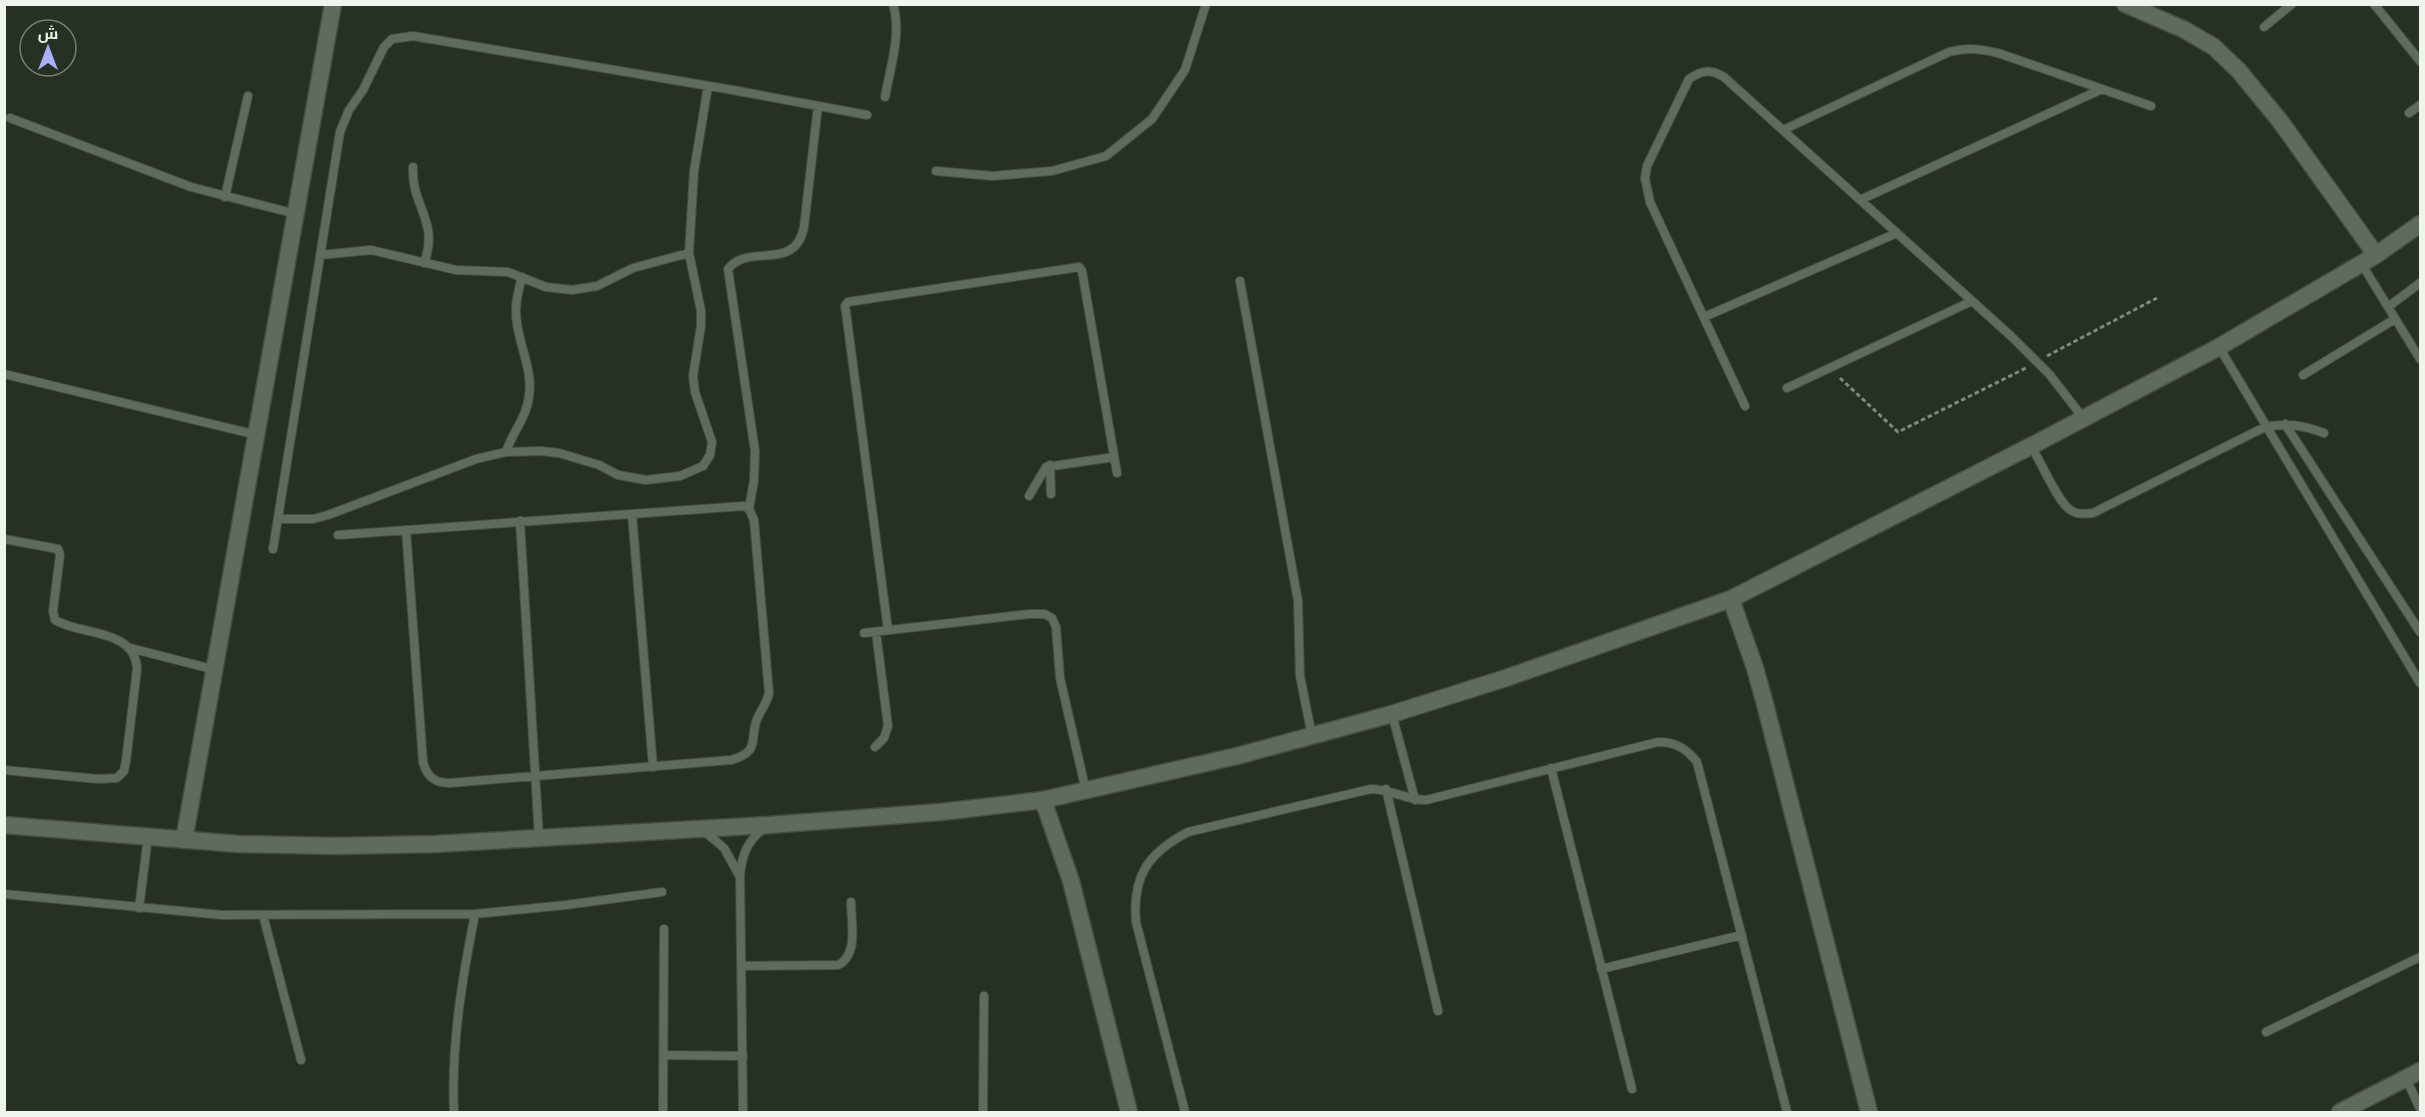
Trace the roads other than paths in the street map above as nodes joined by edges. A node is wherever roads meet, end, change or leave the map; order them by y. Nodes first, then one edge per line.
1 (333, 4) edge
2 (893, 4) edge
3 (1206, 4) edge
4 (2125, 4) edge
5 (2292, 4) edge
6 (2374, 4) edge
7 (2264, 27) dead end
8 (2421, 61) edge
9 (708, 86) junction
10 (2102, 89) junction
11 (248, 96) dead end
12 (885, 97) dead end
13 (2421, 105) edge
14 (818, 106) junction
15 (2151, 106) dead end
16 (2409, 113) dead end
17 (867, 116) dead end
18 (10, 118) dead end
19 (1783, 130) junction
20 (413, 167) dead end
21 (936, 171) dead end
22 (225, 197) junction
23 (1860, 200) junction
24 (296, 214) junction
25 (2421, 224) edge
26 (1897, 233) junction
27 (688, 253) junction
28 (320, 255) junction
29 (2368, 259) junction
30 (424, 263) junction
31 (522, 277) junction
32 (1240, 281) dead end
33 (2421, 283) edge
34 (1972, 301) junction
35 (2388, 307) junction
36 (1704, 317) junction
37 (2395, 319) junction
38 (2219, 346) junction
39 (2420, 358) edge
40 (4, 374) edge
41 (2303, 375) dead end
42 (1787, 388) dead end
43 (1745, 406) dead end
44 (2084, 419) junction
45 (2285, 424) junction
46 (2265, 427) junction
47 (2324, 433) dead end
48 (258, 435) junction
49 (2031, 446) junction
50 (506, 452) junction
51 (1114, 457) junction
52 (1050, 465) junction
53 (1117, 473) dead end
54 (1051, 494) dead end
55 (1029, 496) dead end
56 (749, 509) junction
57 (632, 514) junction
58 (278, 519) junction
59 (519, 521) junction
60 (406, 530) junction
61 (338, 535) dead end
62 (4, 539) edge
63 (273, 549) dead end
64 (1731, 599) junction
65 (888, 630) junction
66 (876, 632) junction
67 (2421, 632) edge
68 (864, 633) dead end
69 (130, 648) junction
70 (216, 670) junction
71 (2421, 683) edge
72 (1392, 714) junction
73 (1312, 736) junction
74 (875, 747) dead end
75 (654, 767) junction
76 (1551, 768) junction
77 (4, 770) edge
78 (537, 777) junction
79 (1386, 789) junction
80 (1086, 791) junction
81 (1042, 800) junction
82 (1415, 800) junction
83 (4, 825) edge
84 (769, 825) junction
85 (699, 828) junction
86 (148, 837) junction
87 (539, 838) junction
88 (184, 840) junction
89 (740, 875) junction
90 (662, 892) dead end
91 (4, 894) edge
92 (851, 902) dead end
93 (139, 908) junction
94 (475, 914) junction
95 (263, 915) junction
96 (664, 928) dead end
97 (1742, 935) junction
98 (2421, 957) edge
99 (742, 966) junction
100 (1602, 969) junction
101 (984, 996) dead end
102 (1438, 1011) dead end
103 (2265, 1032) dead end
104 (663, 1055) junction
105 (743, 1056) junction
106 (302, 1060) dead end
107 (2413, 1075) edge
108 (1632, 1089) dead end
109 (2421, 1109) edge
110 (454, 1113) edge
111 (663, 1113) edge
112 (743, 1113) edge
113 (983, 1113) edge
114 (1129, 1113) edge
115 (1185, 1113) edge
116 (1787, 1113) edge
117 (1869, 1113) edge
118 (2340, 1113) edge

1 - 24 street
2 - 12 lane
3 - 21 lane
4 - 29 street
5 - 7 lane
6 - 8 lane
9 - 14 lane
9 - 27 lane
9 - 28 lane
10 - 15 lane
10 - 19 lane
10 - 23 lane
11 - 22 lane
13 - 16 lane
14 - 17 lane
14 - 56 lane
18 - 22 lane
19 - 23 lane
19 - 36 lane
20 - 30 lane
22 - 24 lane
23 - 26 lane
24 - 48 street
25 - 29 street
26 - 34 lane
26 - 36 lane
27 - 31 lane
27 - 50 lane
28 - 30 lane
28 - 58 lane
29 - 35 lane
29 - 38 street
30 - 31 lane
31 - 50 lane
32 - 73 lane
33 - 35 lane
34 - 42 lane
34 - 44 lane
35 - 37 lane
36 - 43 lane
37 - 39 lane
37 - 41 lane
38 - 44 street
38 - 46 lane
40 - 48 lane
44 - 49 street
45 - 46 lane
45 - 47 lane
45 - 67 lane
46 - 49 lane
46 - 71 lane
48 - 70 street
49 - 64 street
50 - 58 lane
51 - 52 lane
51 - 53 lane
51 - 65 lane
52 - 54 lane
52 - 55 lane
56 - 57 lane
56 - 75 lane
57 - 59 lane
57 - 75 lane
58 - 63 lane
59 - 60 lane
59 - 78 lane
60 - 61 lane
60 - 78 lane
62 - 69 lane
64 - 72 street
64 - 117 street
65 - 66 lane
65 - 80 lane
66 - 68 lane
66 - 74 lane
69 - 70 lane
69 - 77 lane
70 - 88 street
72 - 73 street
72 - 82 lane
73 - 80 street
75 - 78 lane
76 - 82 lane
76 - 97 lane
76 - 100 lane
78 - 87 lane
79 - 82 lane
79 - 102 lane
79 - 115 lane
80 - 81 street
81 - 84 street
81 - 114 street
83 - 86 street
84 - 85 street
84 - 89 lane
85 - 87 street
85 - 89 lane
86 - 88 street
86 - 93 lane
87 - 88 street
89 - 99 lane
90 - 94 lane
91 - 93 lane
92 - 99 lane
93 - 95 lane
94 - 95 lane
94 - 110 lane
95 - 106 lane
96 - 104 lane
97 - 100 lane
97 - 116 lane
98 - 103 lane
99 - 105 lane
100 - 108 lane
101 - 113 lane
104 - 105 lane
104 - 111 lane
105 - 112 lane
107 - 109 lane
107 - 118 street

